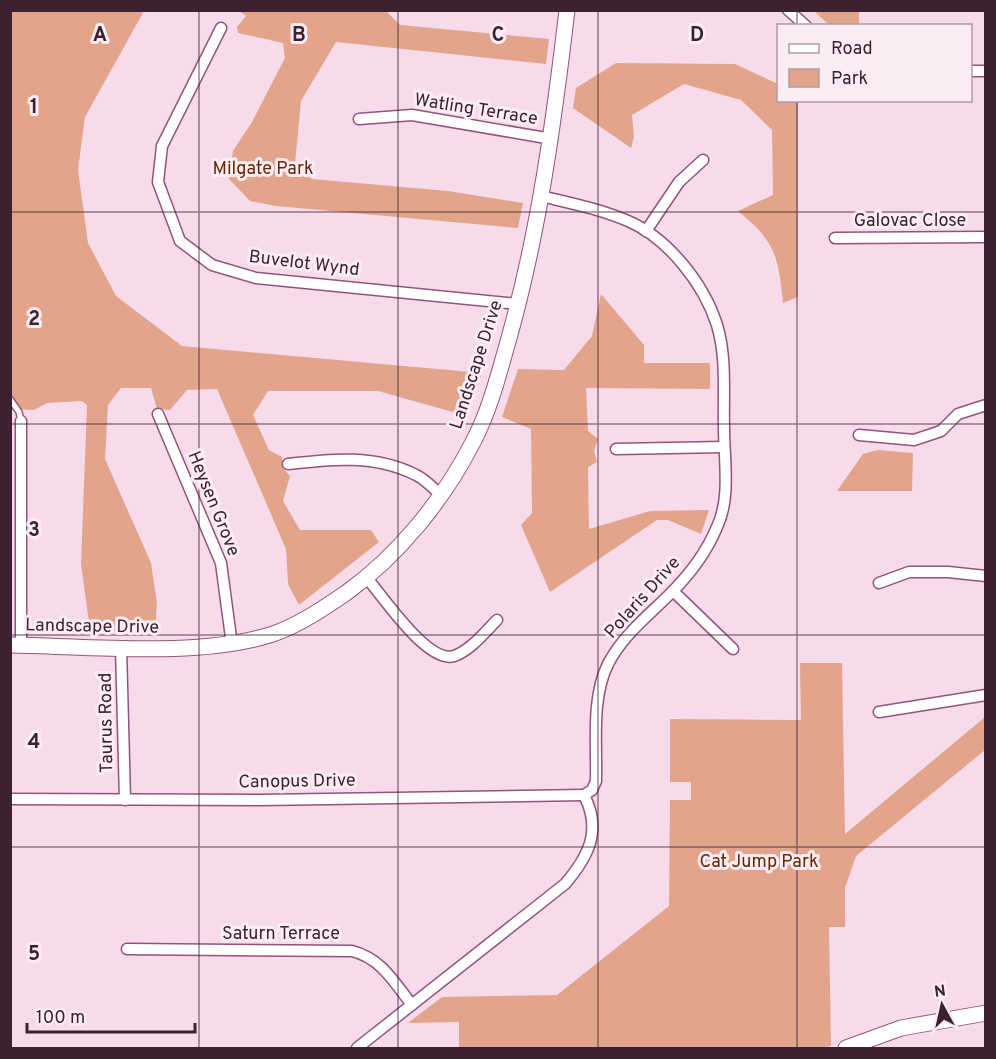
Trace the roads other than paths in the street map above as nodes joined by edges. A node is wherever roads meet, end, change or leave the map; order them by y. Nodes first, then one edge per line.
1 (567, 10) edge
2 (788, 10) edge
3 (804, 24) edge
4 (220, 28) dead end
5 (359, 119) dead end
6 (552, 139) junction
7 (703, 160) dead end
8 (541, 196) junction
9 (646, 231) junction
10 (986, 237) edge
11 (835, 238) dead end
12 (518, 304) junction
13 (10, 399) edge
14 (986, 405) edge
15 (158, 414) dead end
16 (21, 421) joint
17 (859, 435) dead end
18 (724, 447) junction
19 (616, 449) dead end
20 (288, 464) dead end
21 (441, 495) junction
22 (986, 576) edge
23 (367, 578) junction
24 (879, 583) dead end
25 (673, 591) junction
26 (497, 620) dead end
27 (232, 645) junction
28 (16, 646) edge
29 (122, 647) junction
30 (733, 649) dead end
31 (986, 695) edge
32 (879, 712) dead end
33 (584, 795) junction
34 (10, 799) edge
35 (125, 800) junction
36 (127, 949) dead end
37 (412, 1005) junction
38 (986, 1013) edge
39 (357, 1048) edge
40 (846, 1048) edge

1 - 6 street, Landscape Drive
2 - 3 street
4 - 12 street, Buvelot Wynd
5 - 6 street, Watling Terrace
6 - 8 street, Landscape Drive
7 - 9 street
8 - 9 street, Polaris Drive
8 - 12 street, Landscape Drive
9 - 18 street, Polaris Drive
10 - 11 street, Galovac Close
12 - 21 street, Landscape Drive
13 - 16 lane
14 - 17 street
15 - 27 street, Heysen Grove
16 - 28 street
18 - 19 street
18 - 25 street, Polaris Drive
20 - 21 street
21 - 23 street, Landscape Drive
22 - 24 street
23 - 26 street
23 - 27 street, Landscape Drive
25 - 30 street
25 - 33 street, Polaris Drive
27 - 29 street, Landscape Drive
28 - 29 street, Landscape Drive
29 - 35 street, Taurus Road
31 - 32 street
33 - 35 street, Canopus Drive
33 - 37 street
34 - 35 street, Canopus Drive
36 - 37 street, Saturn Terrace
37 - 39 street
38 - 40 street

